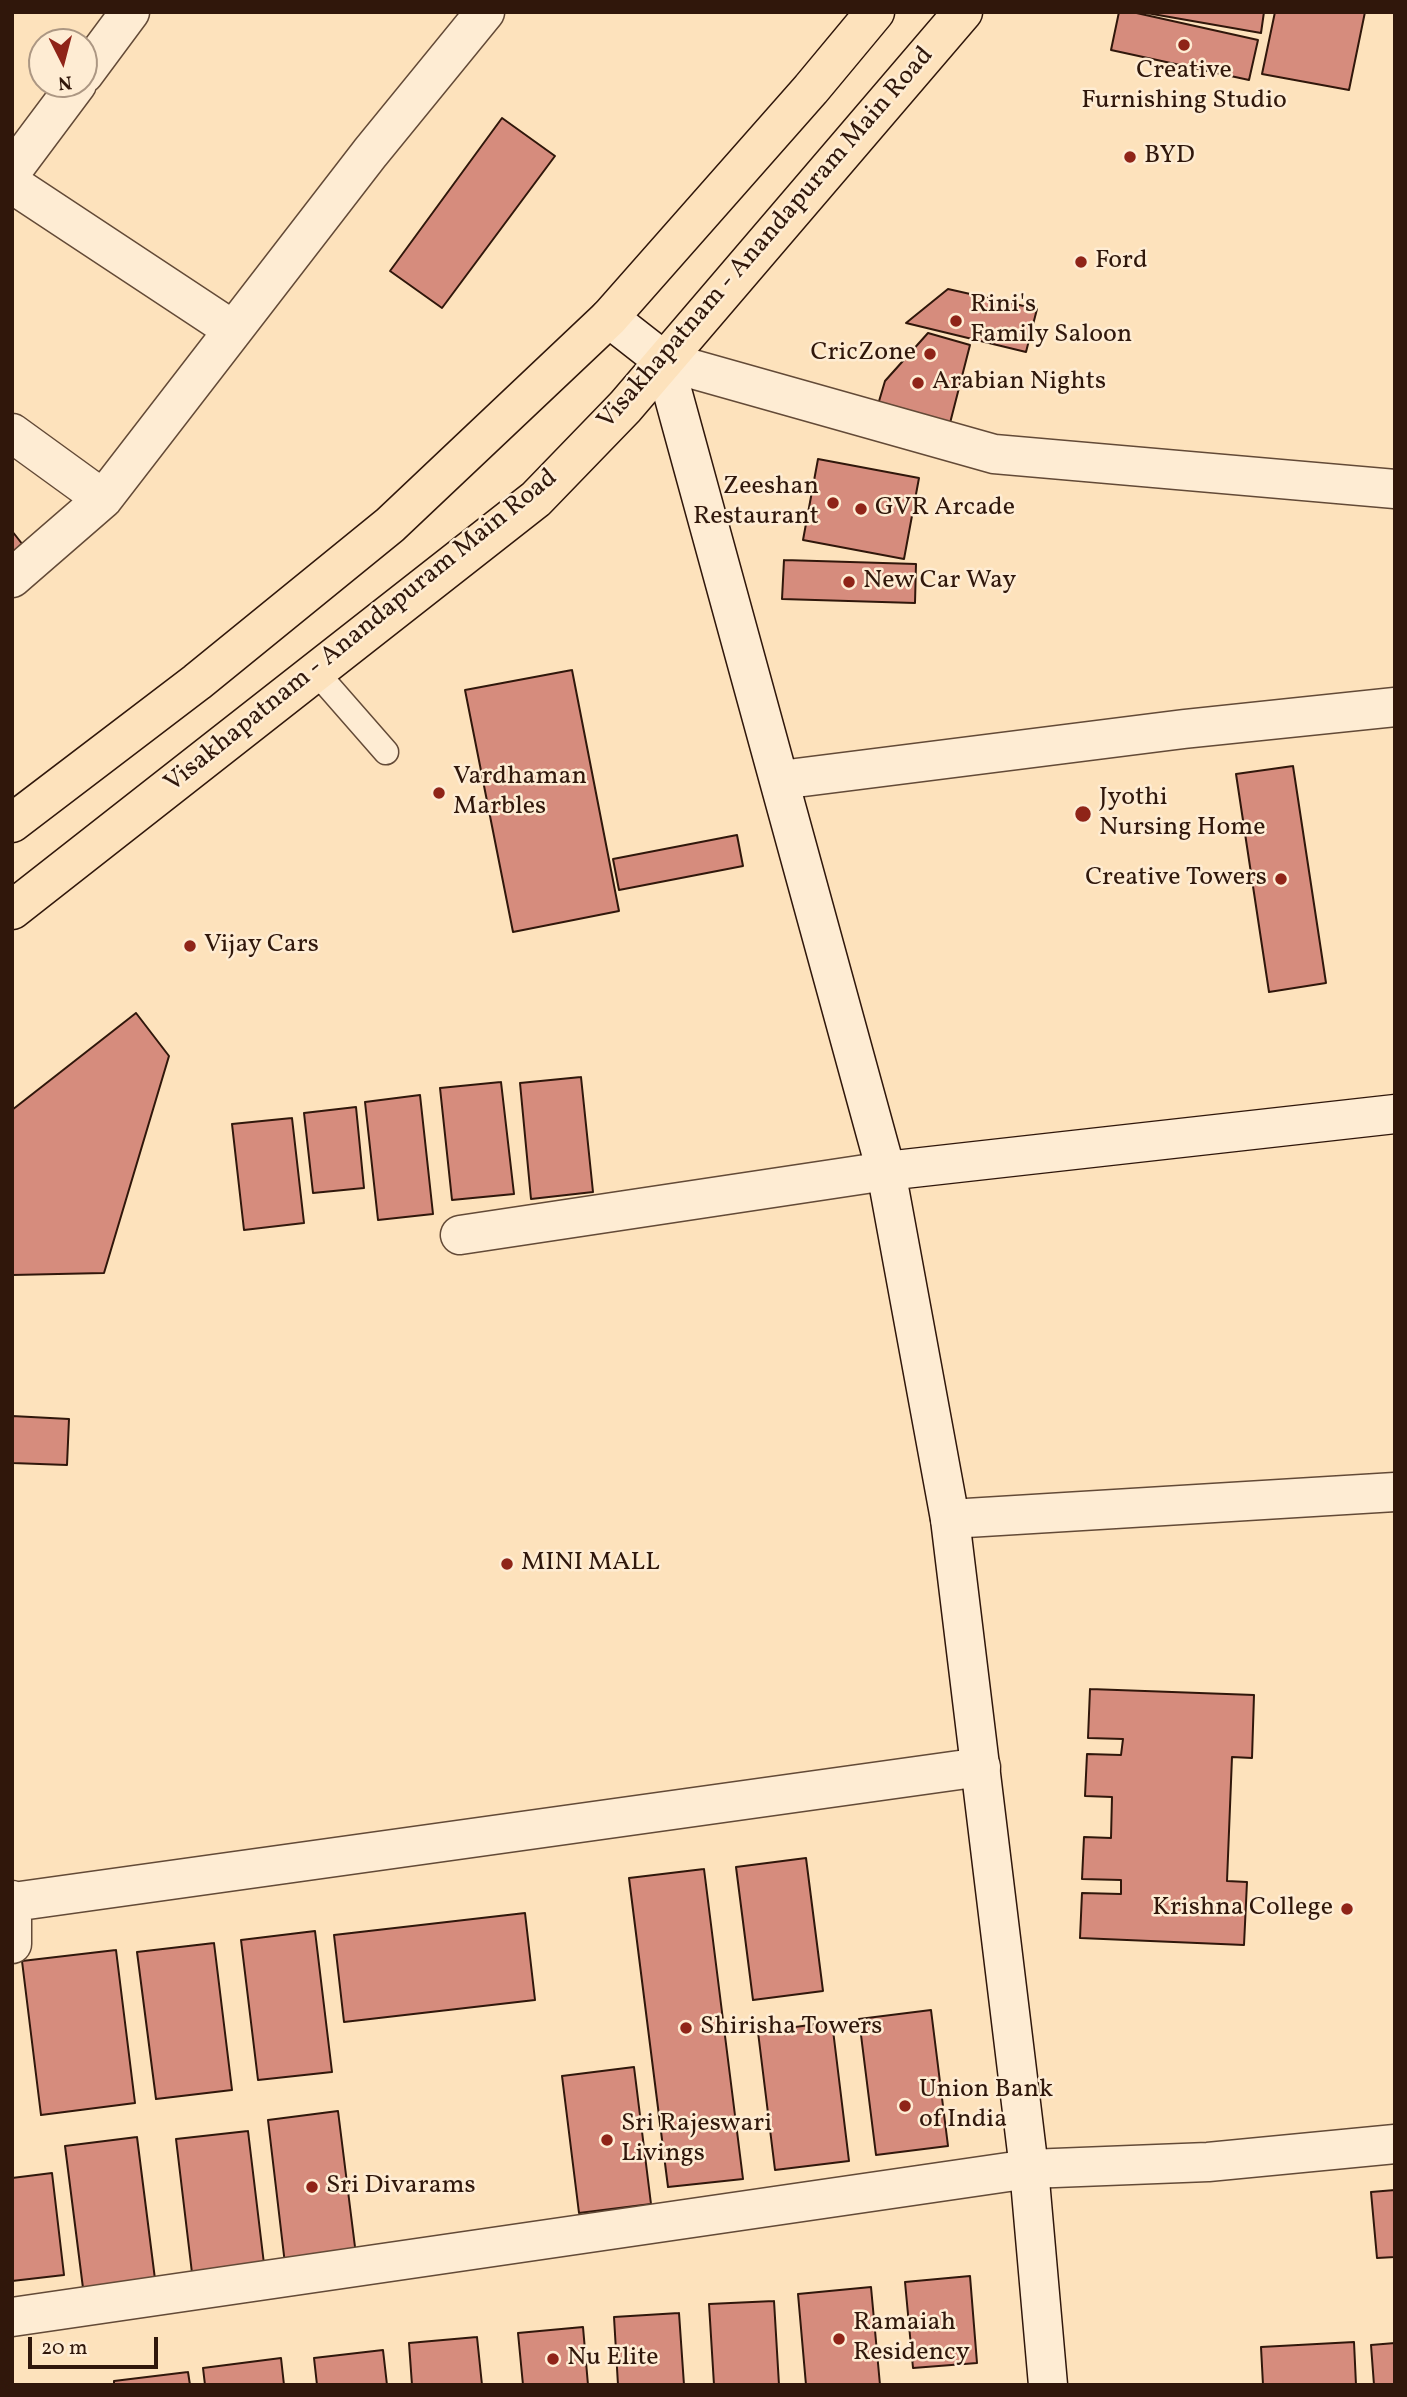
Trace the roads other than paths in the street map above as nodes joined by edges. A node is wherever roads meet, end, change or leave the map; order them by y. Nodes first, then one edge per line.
1 (130, 12) edge
2 (485, 12) edge
3 (875, 12) edge
4 (963, 12) edge
5 (98, 55) edge
6 (67, 98) edge
7 (12, 171) edge
8 (12, 184) edge
9 (609, 318) junction
10 (233, 330) junction
11 (664, 361) junction
12 (12, 433) edge
13 (1395, 489) edge
14 (103, 499) junction
15 (12, 578) edge
16 (316, 672) junction
17 (1395, 707) edge
18 (386, 752) dead end
19 (780, 779) junction
20 (12, 823) edge
21 (12, 910) edge
22 (1395, 1114) edge
23 (886, 1171) junction
24 (460, 1235) dead end
25 (1395, 1492) edge
26 (950, 1519) junction
27 (981, 1767) junction
28 (13, 1901) edge
29 (12, 1944) edge
30 (1395, 2144) edge
31 (1029, 2169) junction
32 (12, 2317) edge
33 (1048, 2385) edge

1 - 5 street
2 - 10 street
3 - 9 main road
4 - 11 main road, Visakhapatnam - Anandapuram Main Road
6 - 7 street
8 - 10 street
9 - 11 street
9 - 20 main road
10 - 14 street
11 - 13 street
11 - 16 main road, Visakhapatnam - Anandapuram Main Road
11 - 19 street
12 - 14 street
14 - 15 street
16 - 18 lane
16 - 21 main road, Visakhapatnam - Anandapuram Main Road
17 - 19 street
19 - 23 street
22 - 23 street
23 - 24 street
23 - 26 street
25 - 26 street
26 - 27 street
27 - 28 street
27 - 31 street
28 - 29 street
30 - 31 street
31 - 32 street
31 - 33 street

